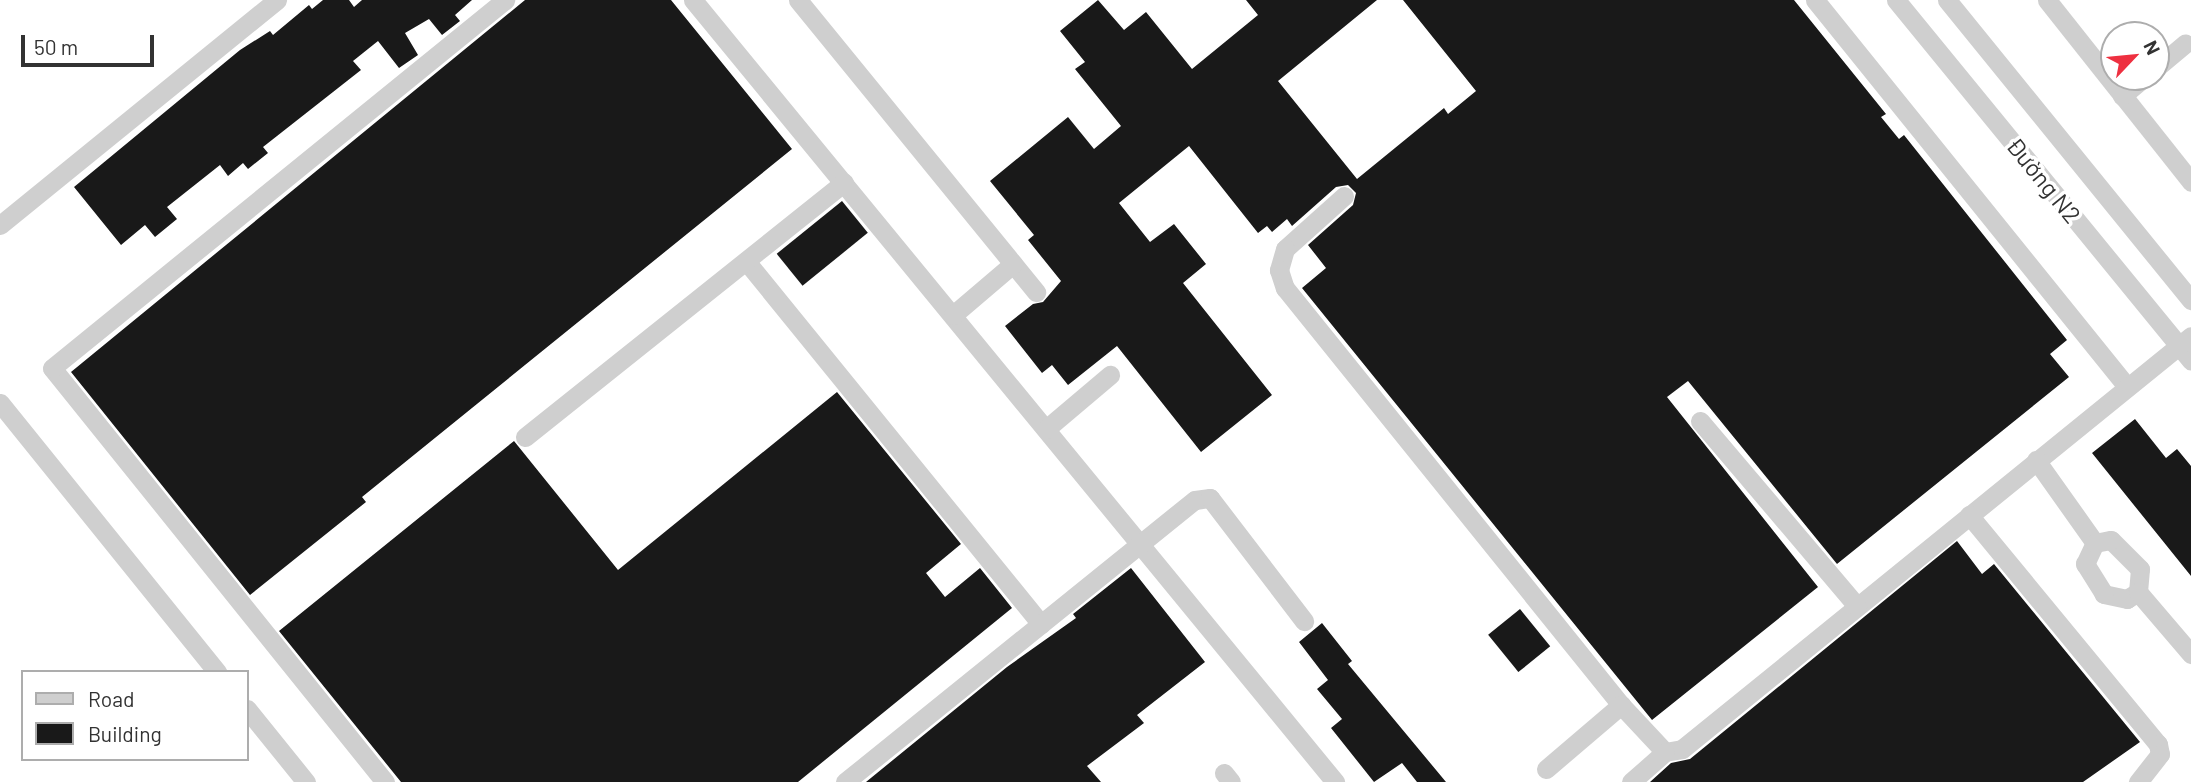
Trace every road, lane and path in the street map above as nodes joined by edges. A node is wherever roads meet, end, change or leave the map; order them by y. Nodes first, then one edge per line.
1 (277, 0) edge
2 (505, 0) edge
3 (693, 0) edge
4 (798, 0) edge
5 (1815, 0) edge
6 (1896, 0) edge
7 (1947, 0) edge
8 (2048, 0) edge
9 (2185, 44) dead end
10 (2170, 56) edge
11 (2128, 91) edge
12 (2122, 96) junction
13 (844, 182) junction
14 (2191, 182) edge
15 (1344, 196) dead end
16 (0, 225) edge
17 (746, 261) junction
18 (1013, 264) junction
19 (1036, 292) dead end
20 (2191, 300) edge
21 (953, 315) junction
22 (2185, 341) edge
23 (2191, 361) edge
24 (1110, 375) dead end
25 (2127, 387) junction
26 (0, 403) edge
27 (1700, 421) dead end
28 (1046, 429) junction
29 (525, 437) dead end
30 (2036, 460) junction
31 (1969, 515) junction
32 (1140, 543) junction
33 (2095, 543) junction
34 (2138, 592) junction
35 (1857, 606) junction
36 (1304, 621) dead end
37 (1041, 624) junction
38 (2191, 654) edge
39 (215, 670) edge
40 (1621, 705) junction
41 (248, 710) edge
42 (1665, 752) junction
43 (1546, 769) dead end
44 (306, 782) edge
45 (384, 782) edge
46 (845, 782) edge
47 (1335, 782) edge
48 (1631, 782) edge
49 (2138, 782) edge

1 - 16 street
2 - 45 street
3 - 13 street
4 - 18 street
5 - 25 street
6 - 22 street, Đường N2
7 - 20 street, Đường N2
8 - 12 street
9 - 10 street
11 - 12 street
12 - 14 street
13 - 17 street
13 - 21 street
15 - 40 street
17 - 29 street
17 - 37 street
18 - 19 street
18 - 21 street
21 - 28 street
22 - 23 street, Đường N2
22 - 25 street
24 - 28 street
25 - 30 street
26 - 39 street
27 - 35 street
28 - 32 street
30 - 31 street
30 - 33 street
31 - 35 street
31 - 49 street
32 - 36 street
32 - 37 street
32 - 47 street
33 - 34 street
33 - 34 street
34 - 38 street
35 - 42 street
37 - 46 street
40 - 42 street
40 - 43 street
41 - 44 street
42 - 48 street

